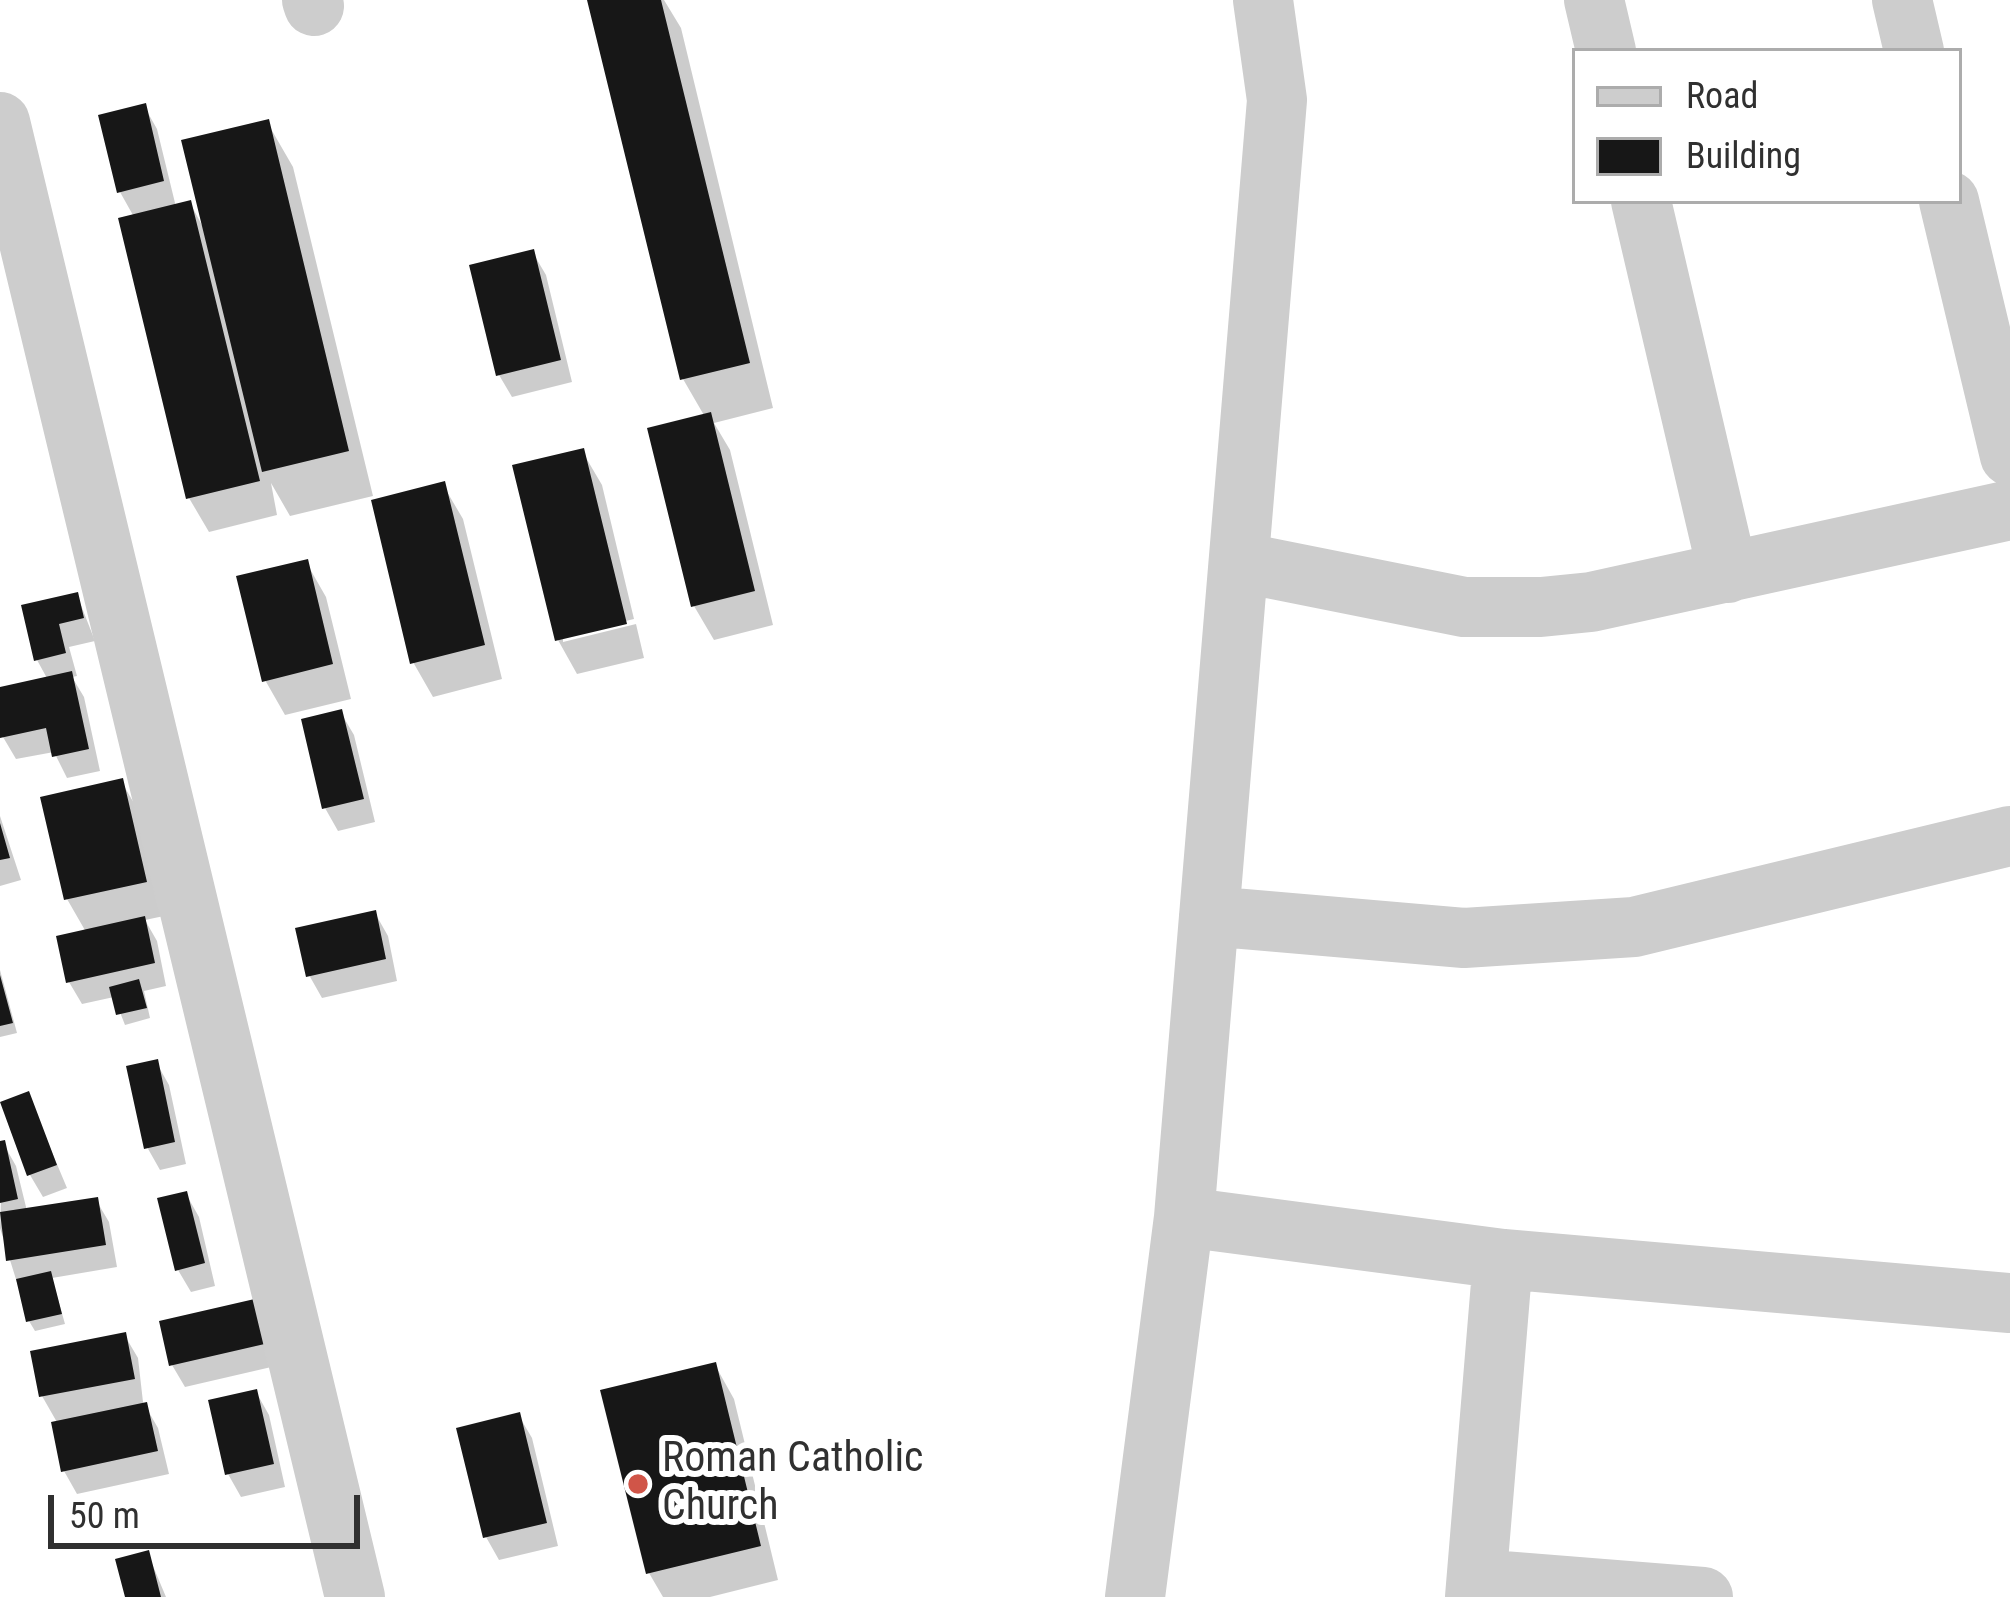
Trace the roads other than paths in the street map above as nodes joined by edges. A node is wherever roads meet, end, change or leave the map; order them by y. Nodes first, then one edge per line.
1 (1263, 0) edge
2 (1594, 0) edge
3 (1902, 0) edge
4 (1605, 48) edge
5 (1913, 48) edge
6 (0, 122) edge
7 (1642, 204) edge
8 (1950, 204) edge
9 (19, 267) edge
10 (2010, 456) edge
11 (2010, 510) edge
12 (1238, 562) junction
13 (1728, 573) junction
14 (2010, 836) edge
15 (1209, 916) junction
16 (1184, 1217) junction
17 (1503, 1259) junction
18 (2010, 1303) edge
19 (1476, 1588) edge
20 (355, 1597) edge
21 (1135, 1597) edge
22 (1703, 1597) edge

1 - 12 street
2 - 4 street
3 - 5 street
6 - 9 street
7 - 13 street
8 - 10 street
9 - 20 street
11 - 13 street
12 - 13 street
12 - 15 street
14 - 15 street
15 - 16 street
16 - 17 street
16 - 21 street
17 - 18 street
17 - 19 street
19 - 22 street

